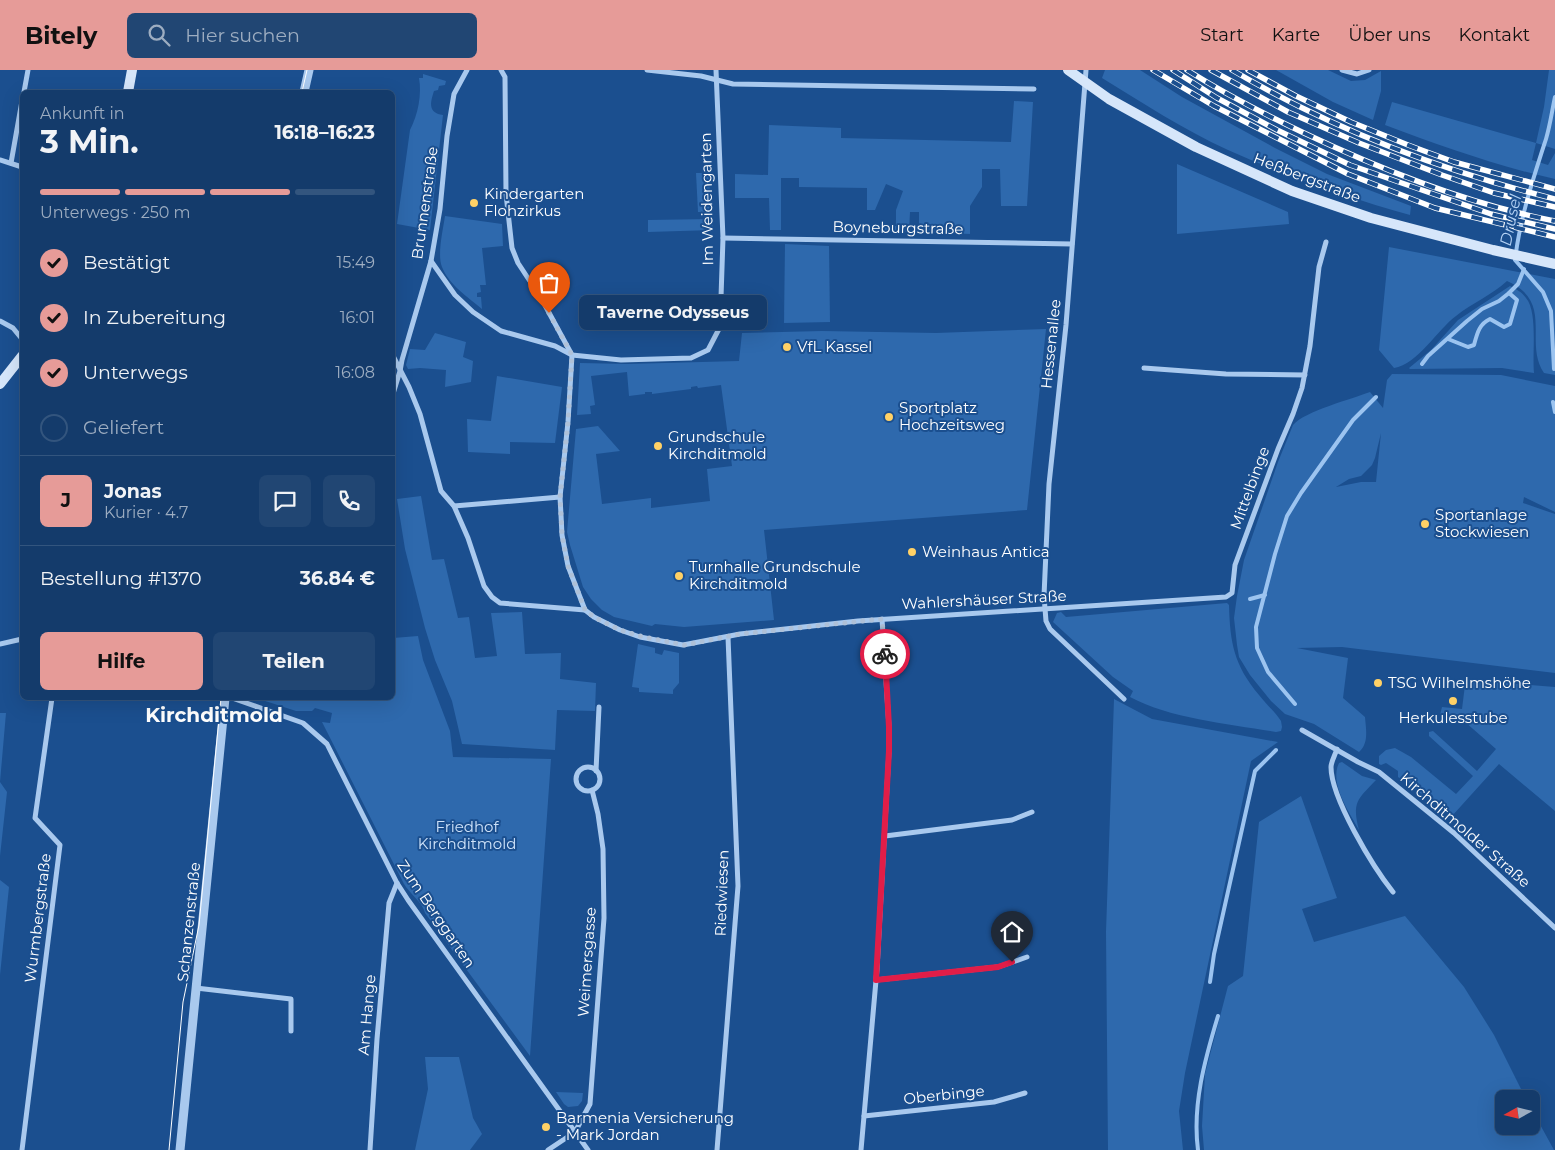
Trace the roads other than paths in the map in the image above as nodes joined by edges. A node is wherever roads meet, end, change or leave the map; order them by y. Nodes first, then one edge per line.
1 (28, 70) edge
2 (132, 70) edge
3 (309, 70) edge
4 (467, 70) edge
5 (502, 70) edge
6 (647, 70) edge
7 (716, 70) edge
8 (1068, 70) edge
9 (1086, 70) edge
10 (1342, 70) edge
11 (1367, 71) edge
12 (716, 80) junction
13 (1084, 82) junction
14 (1034, 89) dead end
15 (24, 90) edge
16 (128, 90) edge
17 (304, 90) edge
18 (20, 112) edge
19 (0, 160) edge
20 (11, 163) junction
21 (20, 166) edge
22 (723, 238) junction
23 (1326, 242) dead end
24 (1072, 244) junction
25 (431, 261) junction
26 (1555, 264) edge
27 (0, 321) edge
28 (20, 337) edge
29 (572, 355) junction
30 (20, 359) edge
31 (395, 361) edge
32 (1144, 368) dead end
33 (400, 372) junction
34 (1305, 376) junction
35 (0, 384) edge
36 (395, 388) edge
37 (560, 497) junction
38 (454, 506) junction
39 (1214, 598) joint
40 (1045, 609) junction
41 (585, 610) junction
42 (882, 619) junction
43 (728, 637) junction
44 (20, 639) edge
45 (0, 644) edge
46 (1124, 699) dead end
47 (52, 700) edge
48 (225, 700) edge
49 (238, 700) edge
50 (599, 706) dead end
51 (1302, 730) dead end
52 (1336, 749) junction
53 (596, 771) junction
54 (592, 790) junction
55 (1032, 812) dead end
56 (885, 836) junction
57 (397, 883) junction
58 (1393, 892) dead end
59 (1555, 928) edge
60 (1027, 957) dead end
61 (876, 980) junction
62 (196, 988) junction
63 (291, 1031) dead end
64 (1025, 1094) dead end
65 (864, 1116) junction
66 (575, 1132) junction
67 (22, 1150) edge
68 (180, 1150) edge
69 (370, 1150) edge
70 (548, 1150) edge
71 (588, 1150) edge
72 (717, 1150) edge
73 (861, 1150) edge

1 - 15 street
2 - 16 main road
3 - 17 street
4 - 25 street, Brunnenstraße
5 - 29 street
6 - 12 street
7 - 12 street, Im Weidengarten
8 - 13 main road, Heßbergstraße
9 - 13 street, Hessenallee
10 - 11 street
12 - 14 street
12 - 22 street, Im Weidengarten
13 - 24 street, Hessenallee
13 - 26 main road, Heßbergstraße
18 - 20 street
19 - 20 street
20 - 21 street
22 - 24 street, Boyneburgstraße
22 - 29 street, Im Weidengarten
23 - 34 street, Mittelbinge
24 - 40 street, Hessenallee
25 - 29 street
25 - 33 street, Brunnenstraße
27 - 28 street
29 - 37 street
30 - 35 main road
31 - 33 street
32 - 34 street
33 - 36 street, Brunnenstraße
33 - 38 street
34 - 39 street, Mittelbinge
37 - 38 street
37 - 41 street
38 - 41 street
39 - 40 street, Wahlershäuser Straße
40 - 42 street, Wahlershäuser Straße
40 - 46 street
41 - 43 street, Wahlershäuser Straße
42 - 43 street, Wahlershäuser Straße
42 - 56 street
43 - 72 street, Riedwiesen
44 - 45 street
47 - 67 street, Wurmbergstraße
48 - 62 street, Schanzenstraße
49 - 57 street, Zum Berggarten
50 - 53 street, Weimersgasse
51 - 52 street, Kirchditmolder Straße
52 - 58 street
52 - 59 street, Kirchditmolder Straße
53 - 54 street, Weimersgasse
53 - 54 street
54 - 66 street, Weimersgasse
55 - 56 street
56 - 61 street
57 - 66 street, Zum Berggarten
57 - 69 street, Am Hange
60 - 61 street
61 - 65 street
62 - 63 street
62 - 68 street, Schanzenstraße
64 - 65 street, Oberbinge
65 - 73 street
66 - 70 street
66 - 71 street, Zum Berggarten

